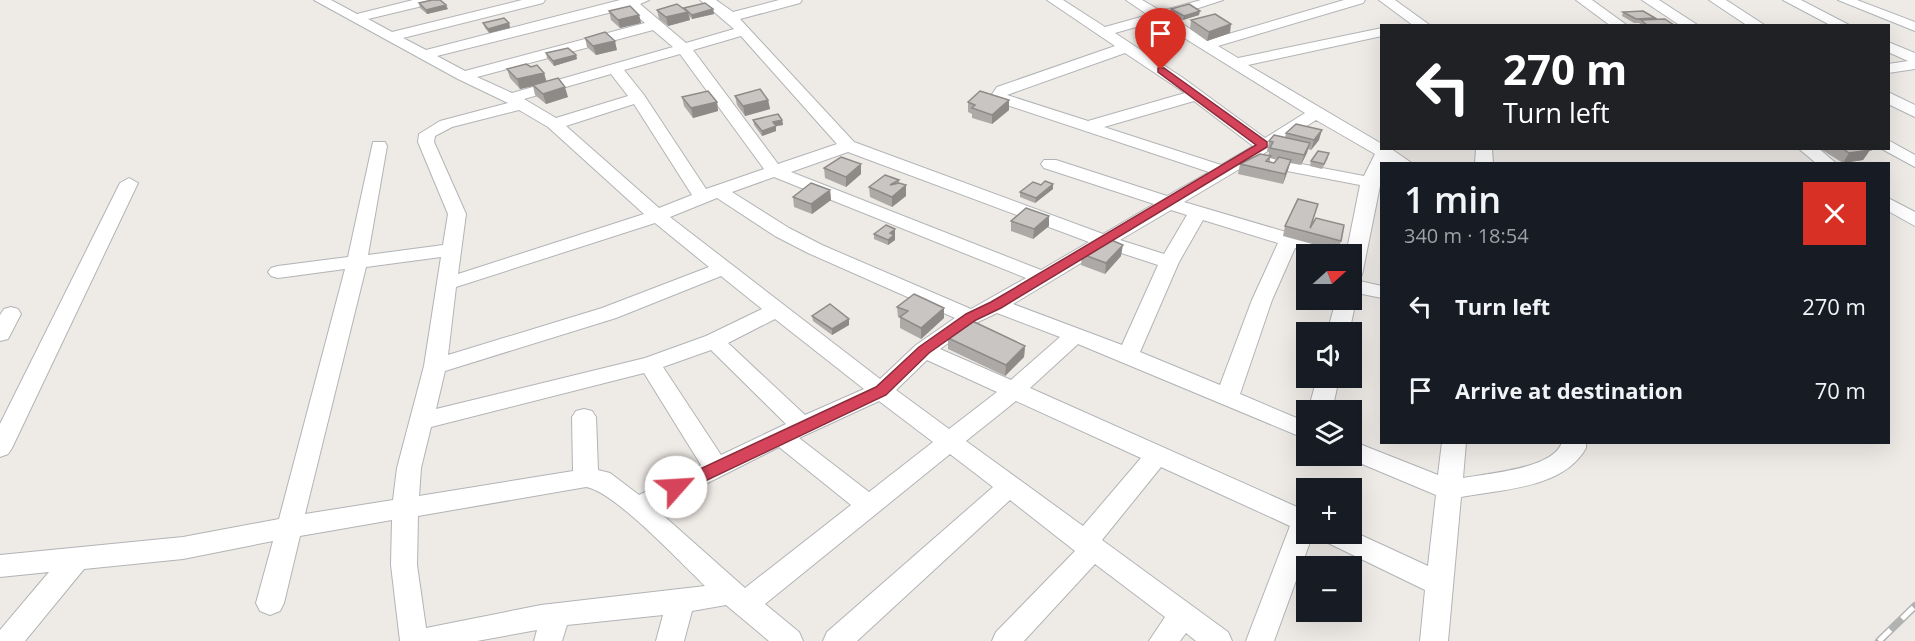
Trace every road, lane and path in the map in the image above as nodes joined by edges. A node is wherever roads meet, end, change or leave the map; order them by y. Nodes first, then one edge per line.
1 (324, 0) edge
2 (430, 0) edge
3 (540, 0) edge
4 (707, 0) edge
5 (795, 0) edge
6 (1054, 0) edge
7 (1133, 0) edge
8 (1216, 0) edge
9 (1358, 0) edge
10 (1386, 0) edge
11 (1583, 0) edge
12 (1649, 0) edge
13 (1716, 0) edge
14 (1790, 0) edge
15 (1845, 0) edge
16 (634, 1) edge
17 (762, 4) edge
18 (1159, 15) junction
19 (731, 17) junction
20 (356, 18) junction
21 (564, 19) junction
22 (1418, 24) edge
23 (1618, 24) edge
24 (1689, 24) edge
25 (1756, 24) edge
26 (1840, 24) edge
27 (654, 25) junction
28 (1915, 27) edge
29 (744, 31) junction
30 (1104, 32) junction
31 (1380, 32) edge
32 (391, 38) junction
33 (1207, 45) junction
34 (1127, 47) junction
35 (1890, 47) edge
36 (684, 49) junction
37 (424, 55) junction
38 (1915, 59) edge
39 (1236, 63) junction
40 (1915, 65) edge
41 (613, 67) junction
42 (1890, 69) edge
43 (463, 76) junction
44 (1196, 94) junction
45 (638, 98) junction
46 (1890, 98) edge
47 (517, 101) junction
48 (1915, 112) edge
49 (1316, 113) junction
50 (554, 124) junction
51 (1085, 127) junction
52 (1263, 145) junction
53 (379, 146) dead end
54 (848, 146) junction
55 (1890, 147) edge
56 (1380, 150) edge
57 (1381, 150) edge
58 (1809, 150) edge
59 (1384, 152) junction
60 (1245, 158) junction
61 (1402, 162) edge
62 (1826, 162) edge
63 (1915, 162) edge
64 (1050, 164) dead end
65 (774, 171) junction
66 (1223, 171) junction
67 (1370, 182) junction
68 (129, 183) dead end
69 (710, 194) junction
70 (1170, 201) junction
71 (1890, 204) edge
72 (1197, 214) junction
73 (657, 216) junction
74 (1915, 220) edge
75 (1104, 241) junction
76 (1288, 242) junction
77 (1296, 244) edge
78 (1355, 244) edge
79 (451, 250) junction
80 (357, 262) junction
81 (1169, 262) junction
82 (724, 268) junction
83 (278, 272) dead end
84 (1041, 277) junction
85 (446, 284) junction
86 (1362, 288) edge
87 (1380, 292) edge
88 (996, 305) junction
89 (777, 310) junction
90 (11, 314) dead end
91 (971, 317) junction
92 (0, 334) edge
93 (1076, 334) junction
94 (714, 341) junction
95 (924, 350) junction
96 (1128, 355) junction
97 (650, 364) junction
98 (435, 366) junction
99 (881, 391) junction
100 (1014, 391) junction
101 (1227, 398) junction
102 (584, 417) dead end
103 (421, 421) junction
104 (1296, 427) edge
105 (792, 431) junction
106 (948, 441) junction
107 (1454, 444) edge
108 (1574, 444) edge
109 (0, 448) edge
110 (1362, 454) edge
111 (1156, 456) junction
112 (716, 468) junction
113 (586, 478) junction
114 (1009, 487) junction
115 (1450, 490) junction
116 (868, 505) junction
117 (637, 507) junction
118 (405, 508) junction
119 (1296, 517) edge
120 (290, 527) junction
121 (1297, 544) edge
122 (1354, 544) edge
123 (1088, 546) junction
124 (76, 559) junction
125 (0, 566) edge
126 (1440, 584) junction
127 (738, 597) junction
128 (681, 602) junction
129 (270, 603) dead end
130 (1184, 615) junction
131 (552, 628) edge
132 (8, 641) edge
133 (414, 641) edge
134 (423, 641) edge
135 (670, 641) edge
136 (789, 641) edge
137 (837, 641) edge
138 (1006, 641) edge
139 (1163, 641) edge
140 (1218, 641) edge
141 (1260, 641) edge
142 (1434, 641) edge

1 - 20 street
2 - 20 street
3 - 21 street
3 - 32 street
4 - 19 street
5 - 17 street
6 - 30 street
7 - 18 street
8 - 18 street
9 - 33 street
10 - 22 street
11 - 23 street
12 - 24 street
13 - 25 street
14 - 26 street
15 - 28 street
16 - 21 street
16 - 27 street
17 - 19 street
18 - 30 street
18 - 33 street
19 - 29 street
20 - 32 street
21 - 37 street
27 - 36 street
27 - 43 street
29 - 36 street
29 - 54 street
30 - 34 street
31 - 39 street
32 - 37 street
33 - 39 street
34 - 44 street
34 - 51 street
35 - 38 street
36 - 41 street
36 - 65 street
37 - 43 street
39 - 49 street
40 - 42 street
41 - 45 street
41 - 47 street
43 - 47 street
44 - 51 street
44 - 52 street
45 - 50 street
45 - 69 street
46 - 48 street
47 - 50 street
47 - 79 street
49 - 52 street
49 - 56 street
50 - 73 street
51 - 66 street
52 - 60 street
53 - 80 street
54 - 65 street
54 - 75 street
55 - 63 street
57 - 59 street
58 - 62 street
59 - 61 street
59 - 67 street
60 - 66 street
60 - 67 street
64 - 70 street
65 - 69 street
65 - 84 street
66 - 70 street
67 - 78 street
68 - 109 street
69 - 73 street
69 - 91 street
70 - 72 street
70 - 75 street
71 - 74 street
72 - 76 street
72 - 81 street
73 - 82 street
73 - 85 street
75 - 81 street
75 - 84 street
76 - 77 street
76 - 101 street
79 - 80 street
79 - 85 street
80 - 83 street
80 - 120 street
81 - 96 street
82 - 89 street
82 - 98 street
84 - 88 street
85 - 98 street
86 - 87 street
88 - 91 street
88 - 93 street
89 - 94 street
89 - 99 street
90 - 92 street
91 - 95 street
93 - 96 street
93 - 100 street
94 - 97 street
94 - 105 street
95 - 99 street
95 - 100 street
96 - 101 street
97 - 103 street
97 - 112 street
98 - 103 street
99 - 105 street
99 - 106 street
100 - 106 street
100 - 111 street
101 - 104 street
102 - 113 street
103 - 118 street
105 - 112 street
105 - 116 street
106 - 114 street
106 - 116 street
107 - 115 street
108 - 115 street
110 - 115 street
111 - 119 street
111 - 123 street
112 - 117 street
113 - 117 street
113 - 118 street
114 - 123 street
114 - 137 street
115 - 126 street
116 - 127 street
117 - 127 street
118 - 120 street
118 - 133 street
120 - 124 street
120 - 129 street
121 - 141 street
122 - 126 street
123 - 130 street
123 - 138 street
124 - 125 street
124 - 132 street
126 - 142 street
127 - 128 street
127 - 136 street
128 - 131 street
128 - 135 street
130 - 139 street
130 - 140 street
131 - 134 street

